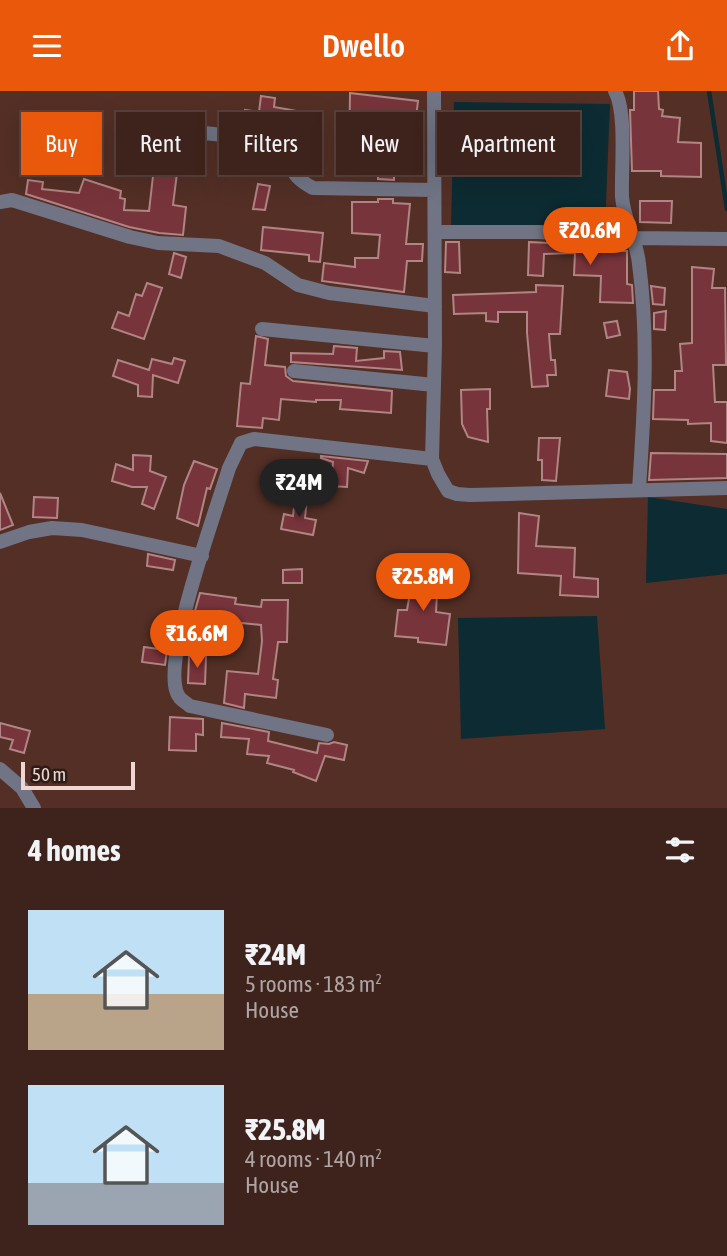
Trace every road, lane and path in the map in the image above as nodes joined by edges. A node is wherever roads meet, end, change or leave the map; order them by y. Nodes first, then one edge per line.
1 (434, 91) edge
2 (615, 91) edge
3 (205, 133) edge
4 (434, 190) junction
5 (0, 202) edge
6 (435, 232) junction
7 (632, 238) junction
8 (725, 239) edge
9 (435, 306) junction
10 (262, 329) dead end
11 (435, 346) junction
12 (293, 371) dead end
13 (434, 385) junction
14 (432, 460) junction
15 (727, 488) edge
16 (639, 489) junction
17 (0, 542) edge
18 (202, 556) junction
19 (327, 736) dead end
20 (0, 769) edge
21 (34, 808) edge

1 - 4 street
2 - 7 street
3 - 4 street
4 - 6 street
5 - 9 street
6 - 7 street
6 - 9 street
7 - 8 street
7 - 16 street
9 - 11 street
10 - 11 street
11 - 13 street
12 - 13 street
13 - 14 street
14 - 16 street
14 - 18 street
15 - 16 street
17 - 18 street
18 - 19 street
20 - 21 street

